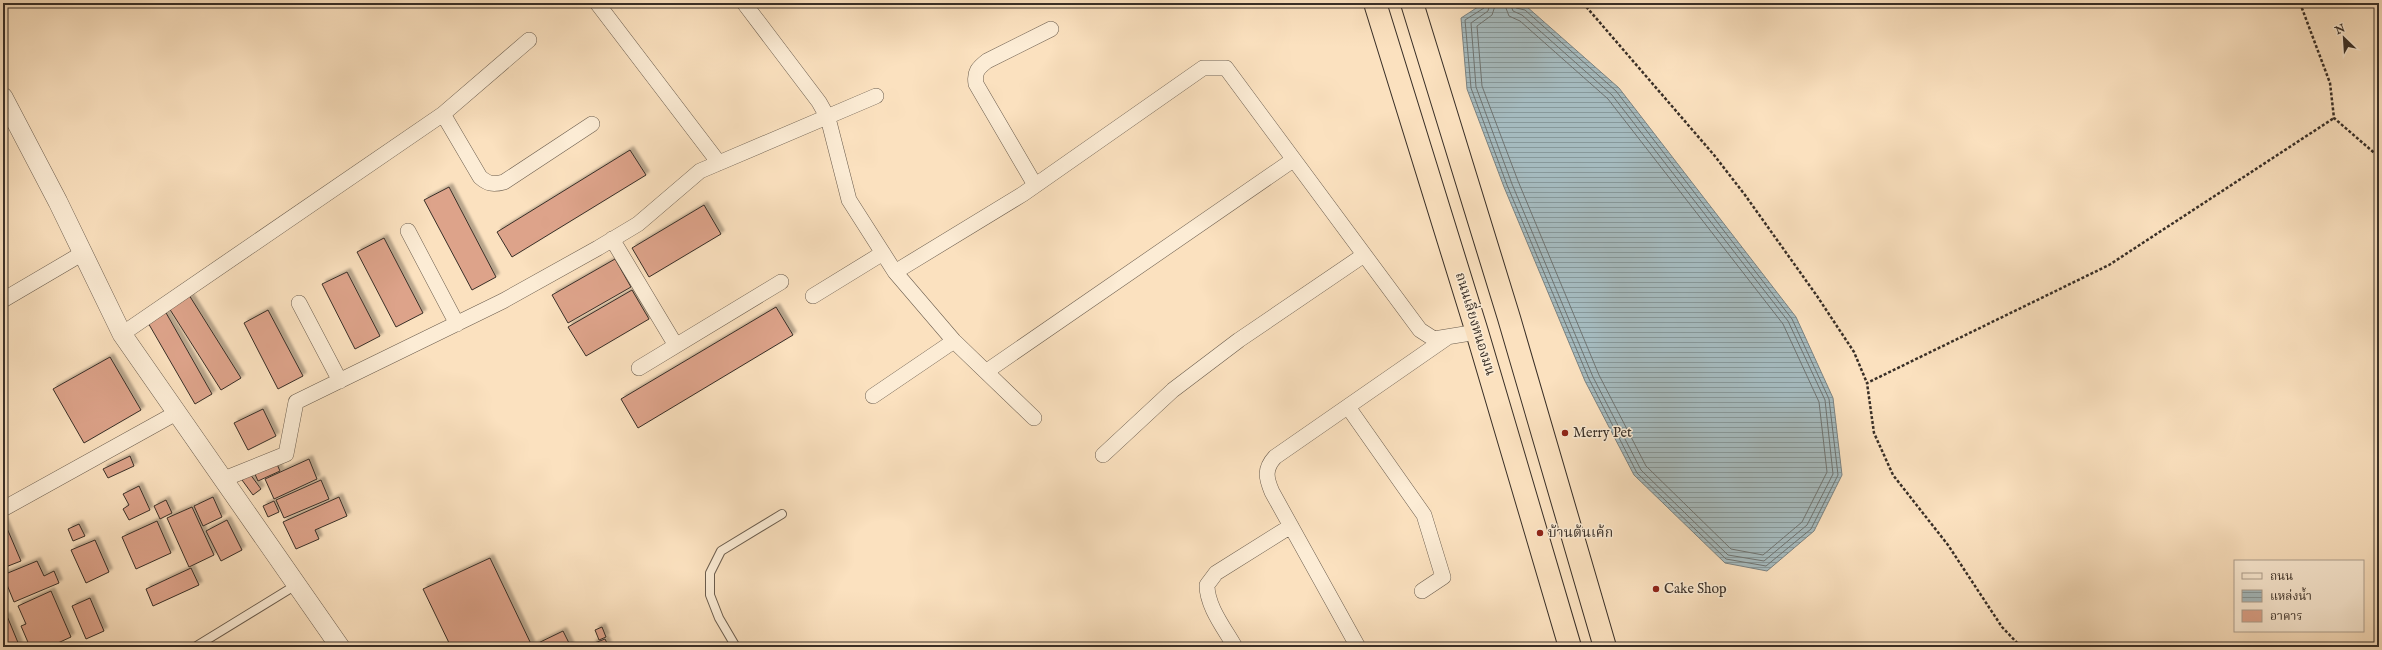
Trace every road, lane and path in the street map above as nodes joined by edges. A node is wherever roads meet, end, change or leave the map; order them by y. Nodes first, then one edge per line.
1 (597, 3) edge
2 (744, 3) edge
3 (1375, 3) edge
4 (1412, 3) edge
5 (1583, 3) edge
6 (2300, 3) edge
7 (1051, 29) dead end
8 (529, 40) dead end
9 (876, 96) dead end
10 (3, 97) edge
11 (443, 114) junction
12 (828, 118) junction
13 (2334, 118) junction
14 (592, 124) dead end
15 (2379, 157) edge
16 (1293, 160) junction
17 (719, 163) junction
18 (1035, 186) junction
19 (408, 231) dead end
20 (612, 239) junction
21 (83, 253) junction
22 (883, 253) junction
23 (1364, 254) junction
24 (895, 272) junction
25 (781, 282) dead end
26 (813, 296) dead end
27 (3, 300) edge
28 (299, 303) dead end
29 (457, 324) junction
30 (1477, 332) junction
31 (122, 334) junction
32 (1450, 336) junction
33 (954, 340) junction
34 (675, 344) junction
35 (639, 368) dead end
36 (987, 371) junction
37 (340, 381) junction
38 (1867, 383) junction
39 (873, 396) dead end
40 (1348, 407) junction
41 (178, 412) junction
42 (1034, 418) dead end
43 (1103, 455) dead end
44 (224, 479) junction
45 (3, 509) edge
46 (782, 514) dead end
47 (1291, 526) junction
48 (296, 585) junction
49 (1422, 591) dead end
50 (195, 647) edge
51 (340, 647) edge
52 (736, 647) edge
53 (1235, 647) edge
54 (1358, 647) edge
55 (1570, 647) edge
56 (1605, 647) edge
57 (2021, 647) edge

1 - 17 street
2 - 12 street
3 - 30 highway, ถนนเลี่ยงหนองมน
4 - 56 highway
5 - 38 path
6 - 13 path
7 - 18 street
8 - 11 street
9 - 12 street
10 - 21 street
11 - 14 street
11 - 31 street
12 - 17 street
12 - 22 street
13 - 15 path
13 - 38 path
16 - 18 street
16 - 23 street
16 - 36 street
17 - 20 street
18 - 24 street
19 - 29 street
20 - 29 street
20 - 34 street
21 - 27 street
21 - 31 street
22 - 24 street
22 - 26 street
23 - 32 street
23 - 43 street
24 - 33 street
25 - 34 street
28 - 37 street
29 - 37 street
30 - 32 street
30 - 55 highway, ถนนเลี่ยงหนองมน
31 - 41 street
32 - 40 street
33 - 36 street
33 - 39 street
34 - 35 street
36 - 42 street
37 - 44 street
38 - 57 path
40 - 47 street
40 - 49 street
41 - 44 street
41 - 45 street
44 - 48 street
46 - 52 lane
47 - 53 street
47 - 54 street
48 - 50 lane
48 - 51 street

